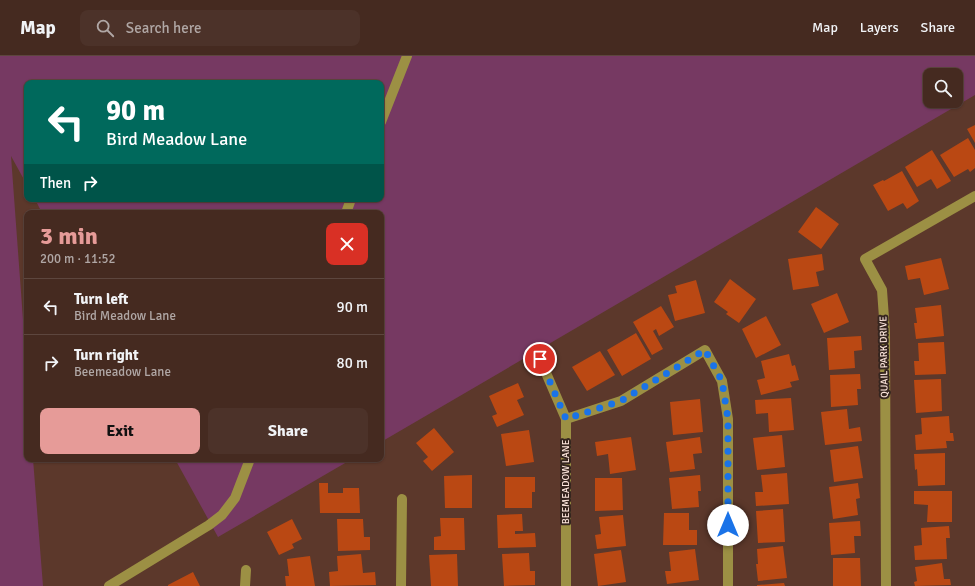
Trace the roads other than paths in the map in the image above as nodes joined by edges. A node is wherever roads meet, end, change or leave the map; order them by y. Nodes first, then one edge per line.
1 (407, 56) edge
2 (384, 114) edge
3 (975, 196) edge
4 (540, 359) dead end
5 (566, 419) junction
6 (249, 462) edge
7 (402, 499) dead end
8 (246, 570) dead end
9 (109, 586) edge
10 (245, 586) edge
11 (401, 586) edge
12 (566, 586) edge
13 (728, 586) edge
14 (886, 586) edge

1 - 2 street
3 - 14 street, QUAIL PARK DRIVE
4 - 5 street, BEEMEADOW LANE
5 - 12 street, BEEMEADOW LANE
5 - 13 street
6 - 9 street
7 - 11 street
8 - 10 street

